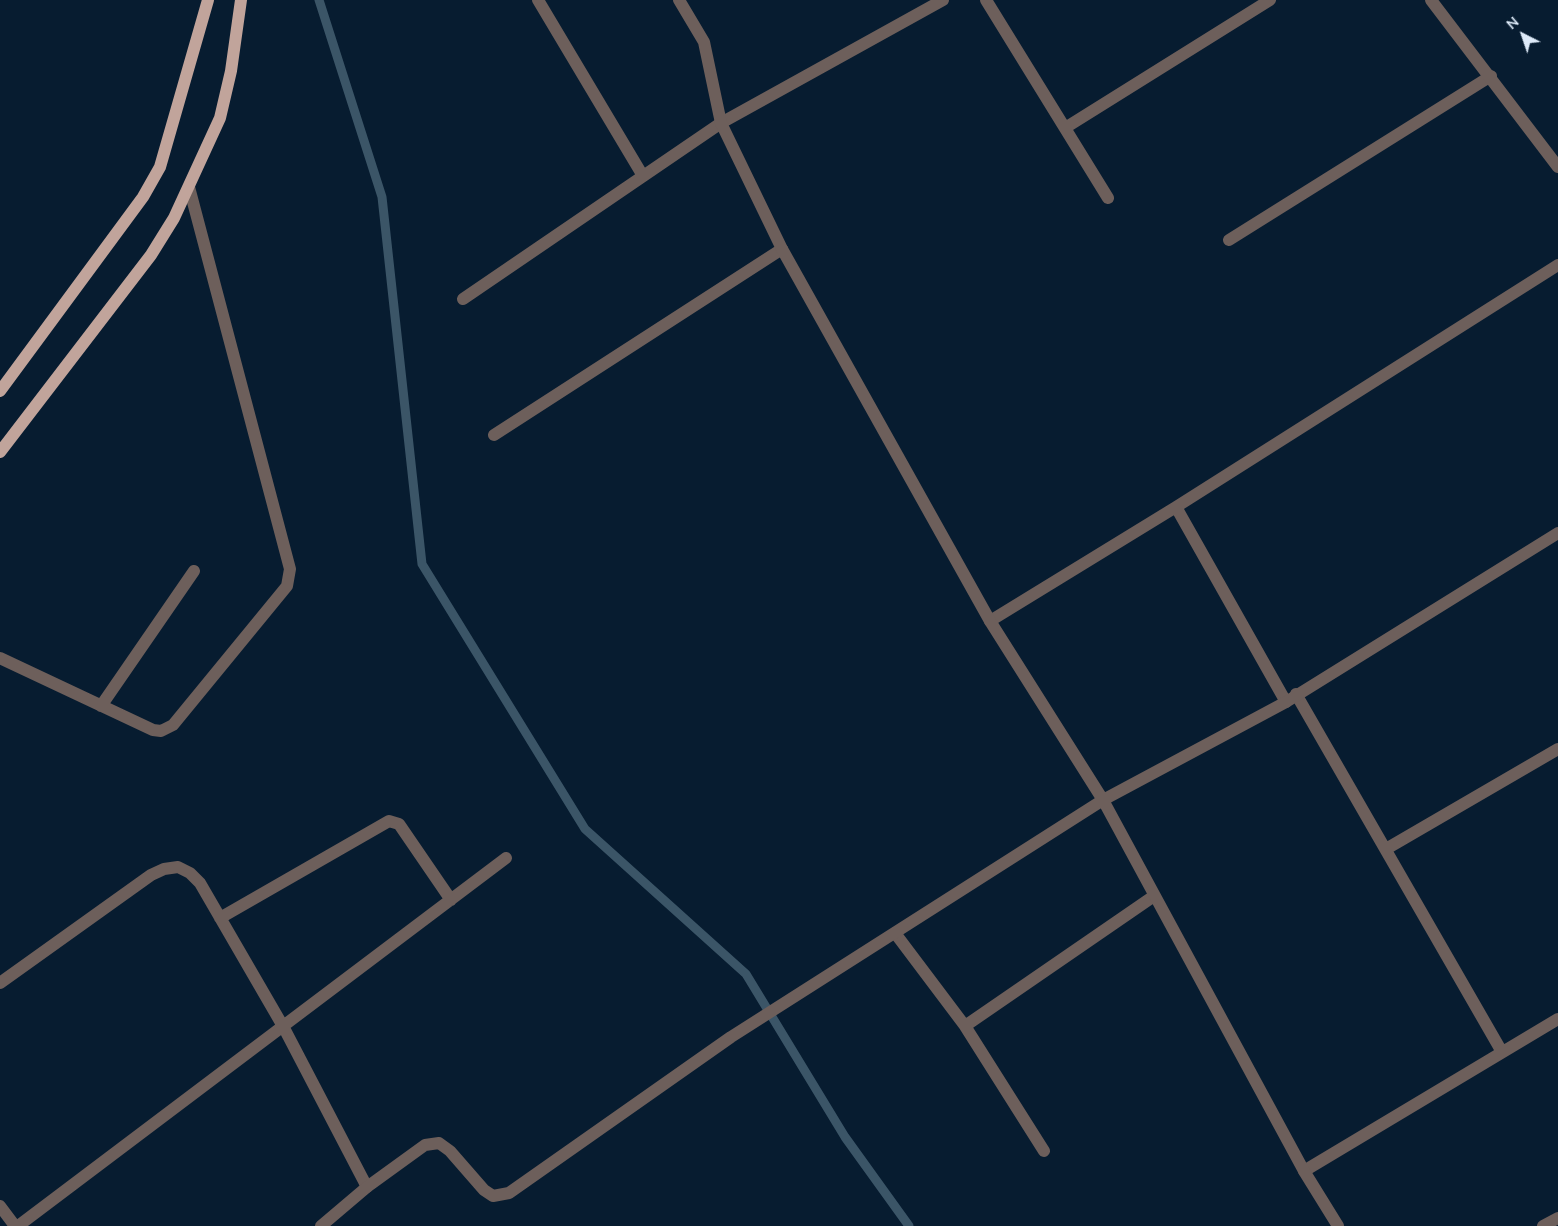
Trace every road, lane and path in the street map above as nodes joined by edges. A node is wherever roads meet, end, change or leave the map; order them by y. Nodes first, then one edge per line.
1 (208, 0) edge
2 (241, 0) edge
3 (538, 0) edge
4 (679, 0) edge
5 (943, 0) edge
6 (986, 0) edge
7 (1270, 0) edge
8 (1431, 0) edge
9 (1491, 76) junction
10 (721, 123) junction
11 (1065, 128) junction
12 (1558, 167) edge
13 (643, 176) junction
14 (188, 188) junction
15 (1108, 198) dead end
16 (1229, 240) dead end
17 (782, 249) junction
18 (1558, 265) edge
19 (463, 299) dead end
20 (0, 391) edge
21 (494, 435) dead end
22 (0, 452) edge
23 (1176, 507) junction
24 (1558, 533) edge
25 (194, 571) dead end
26 (990, 621) junction
27 (0, 658) edge
28 (1291, 698) junction
29 (102, 706) junction
30 (1558, 749) edge
31 (1103, 800) junction
32 (1386, 848) junction
33 (506, 858) dead end
34 (1154, 896) junction
35 (451, 900) junction
36 (220, 918) junction
37 (896, 933) junction
38 (0, 983) edge
39 (1558, 1019) edge
40 (965, 1026) junction
41 (284, 1028) junction
42 (1502, 1052) junction
43 (1044, 1152) dead end
44 (1304, 1171) junction
45 (367, 1187) junction
46 (0, 1206) edge
47 (1558, 1218) edge
48 (16, 1226) edge
49 (321, 1226) edge
50 (1338, 1226) edge
51 (1543, 1226) edge

1 - 20 main road
2 - 14 main road
3 - 13 street
4 - 10 street
5 - 10 street
6 - 11 street
7 - 11 street
8 - 9 street
9 - 12 street
9 - 16 street
10 - 13 street
10 - 17 street
11 - 15 street
13 - 19 street
14 - 22 main road
14 - 29 street
17 - 21 street
17 - 26 street
18 - 23 street
23 - 26 street
23 - 28 street
24 - 28 street
25 - 29 street
26 - 31 street
27 - 29 street
28 - 31 street
28 - 32 street
30 - 32 street
31 - 34 street
31 - 37 street
32 - 42 street
33 - 35 street
34 - 40 street
34 - 44 street
35 - 36 street
35 - 41 street
36 - 38 street
36 - 41 street
37 - 40 street
37 - 45 street
39 - 42 street
40 - 43 street
41 - 45 street
41 - 48 street
42 - 44 street
44 - 50 street
45 - 49 street
46 - 48 street
47 - 51 street

